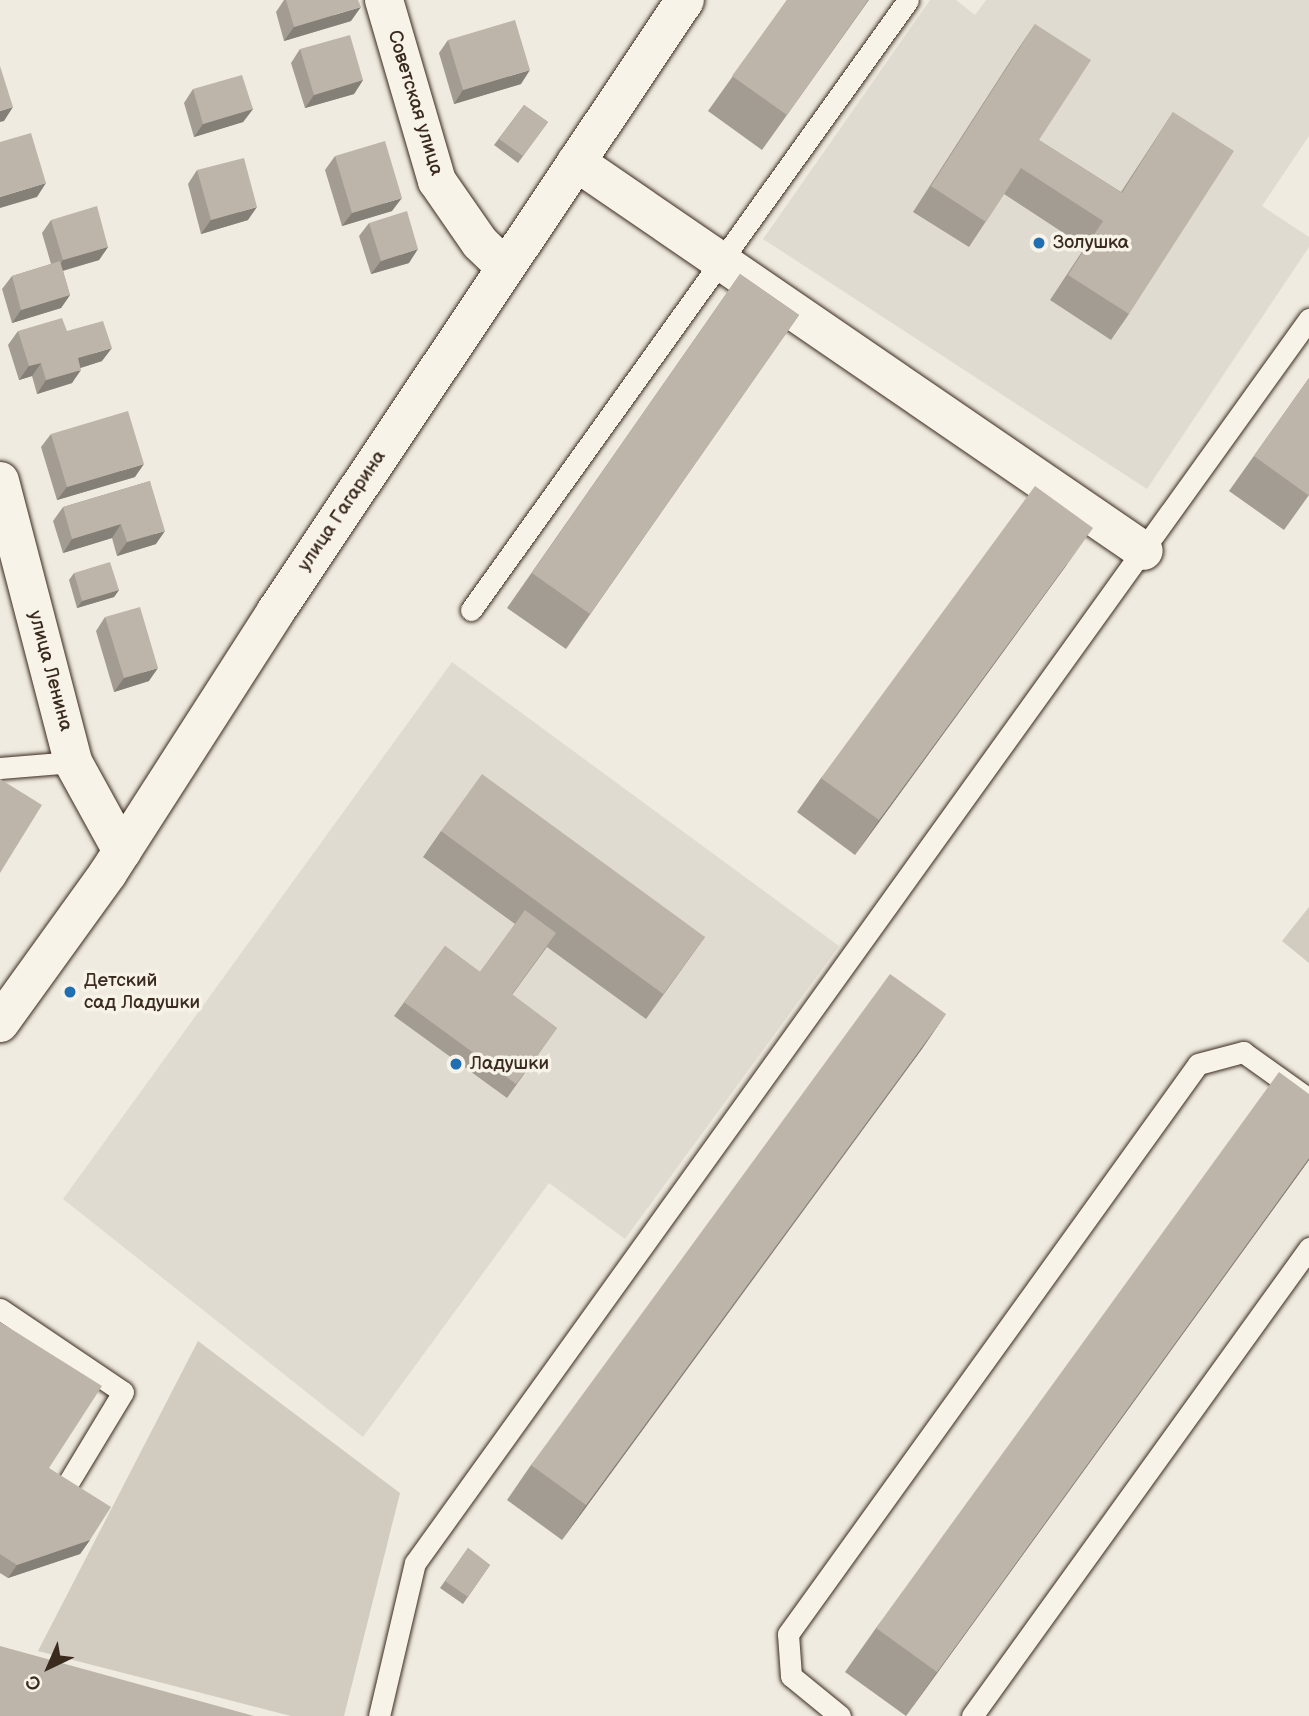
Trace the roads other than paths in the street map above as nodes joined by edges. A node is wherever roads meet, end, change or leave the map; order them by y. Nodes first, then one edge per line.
1 (384, 0) edge
2 (685, 0) edge
3 (908, 0) edge
4 (576, 162) junction
5 (720, 262) junction
6 (505, 267) junction
7 (1309, 319) edge
8 (0, 481) edge
9 (1144, 551) junction
10 (471, 610) dead end
11 (74, 762) junction
12 (0, 768) edge
13 (122, 851) junction
14 (0, 1023) edge
15 (1309, 1099) edge
16 (1309, 1248) edge
17 (0, 1309) edge
18 (70, 1480) edge
19 (379, 1716) edge
20 (840, 1716) edge
21 (971, 1716) edge

1 - 6 street, Советская улица
2 - 4 street, улица Гагарина
3 - 5 lane
4 - 5 street
4 - 6 street, улица Гагарина
5 - 9 street
5 - 10 lane
6 - 13 street, улица Гагарина
7 - 9 lane
8 - 11 street, улица Ленина
9 - 19 lane
11 - 12 lane
11 - 13 street, улица Ленина
13 - 14 street, улица Гагарина
15 - 20 lane
16 - 21 lane
17 - 18 lane

